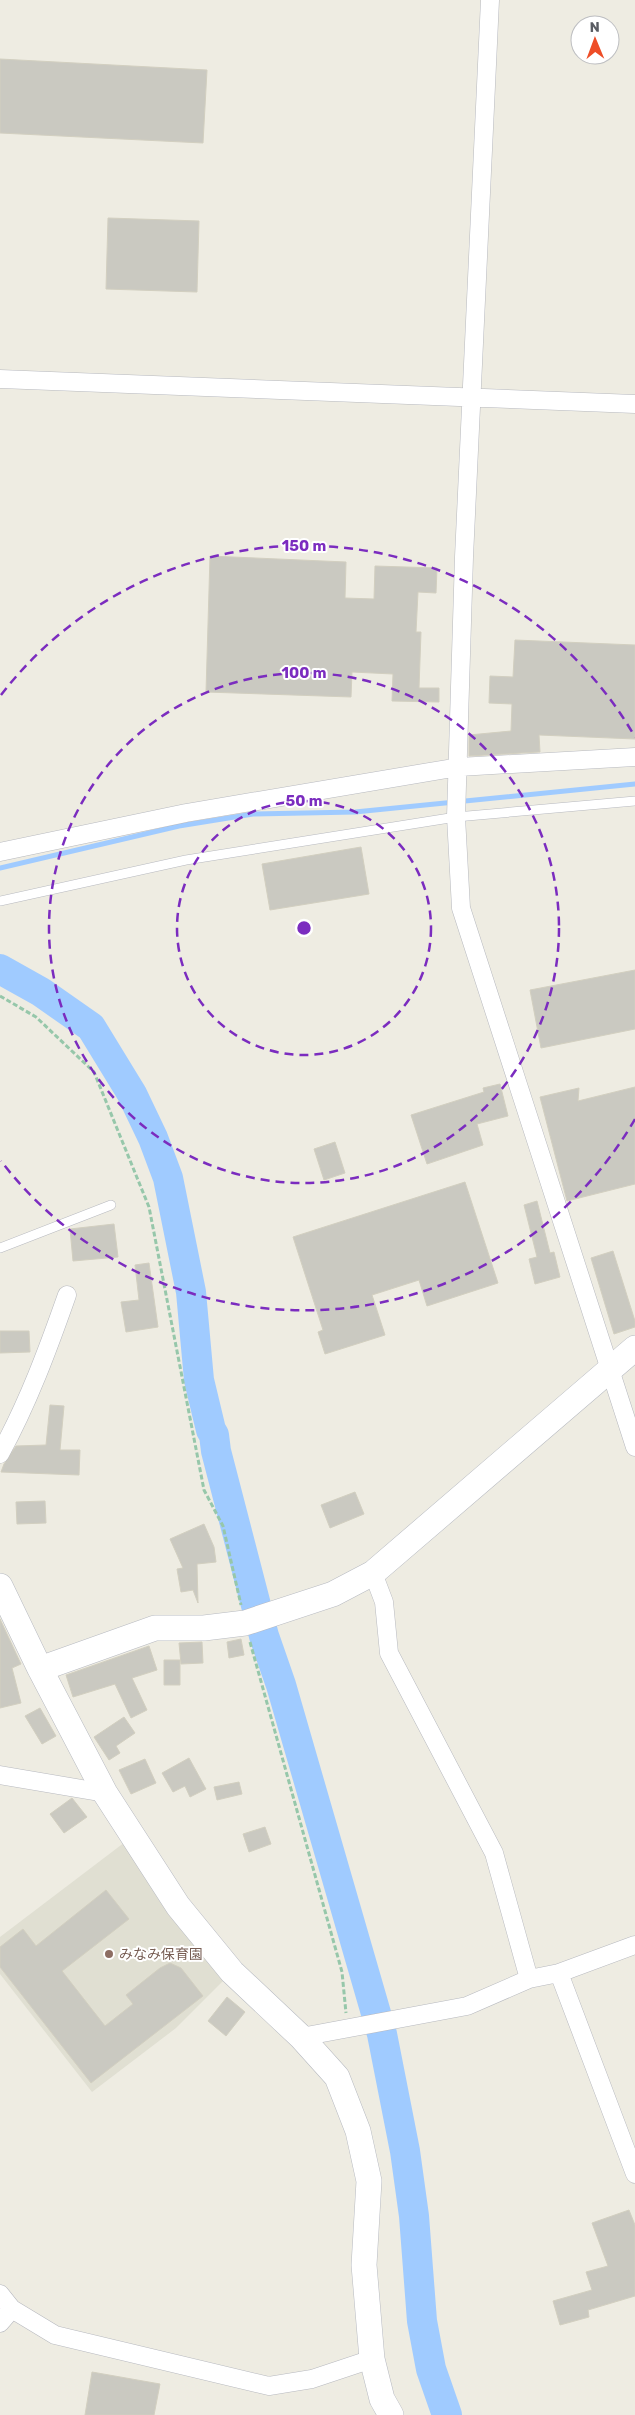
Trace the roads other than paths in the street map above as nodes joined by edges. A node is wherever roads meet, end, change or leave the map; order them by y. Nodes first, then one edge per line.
1 (490, 0) edge
2 (0, 379) edge
3 (471, 397) junction
4 (635, 404) edge
5 (635, 757) edge
6 (458, 770) junction
7 (635, 801) edge
8 (456, 817) junction
9 (0, 852) edge
10 (0, 901) edge
11 (111, 1205) dead end
12 (0, 1248) edge
13 (67, 1295) dead end
14 (635, 1348) edge
15 (609, 1368) junction
16 (635, 1447) edge
17 (0, 1454) edge
18 (373, 1573) junction
19 (0, 1586) edge
20 (40, 1670) junction
21 (0, 1775) edge
22 (105, 1793) junction
23 (635, 1945) edge
24 (559, 1973) junction
25 (529, 1979) junction
26 (301, 2037) junction
27 (635, 2174) edge
28 (0, 2294) edge
29 (12, 2308) junction
30 (0, 2324) edge
31 (372, 2359) junction
32 (391, 2415) edge

1 - 3 street
2 - 3 street
3 - 4 street
3 - 6 street
5 - 6 street
6 - 8 street
6 - 9 street
7 - 8 lane
8 - 10 lane
8 - 15 street
11 - 12 lane
13 - 17 street
14 - 15 street
15 - 16 street
15 - 18 street
18 - 20 street
18 - 25 street
19 - 20 street
20 - 22 street
21 - 22 street
22 - 26 street
23 - 24 street
24 - 25 street
24 - 27 street
25 - 26 street
26 - 31 street
28 - 29 street
29 - 30 street
29 - 31 street
31 - 32 street

